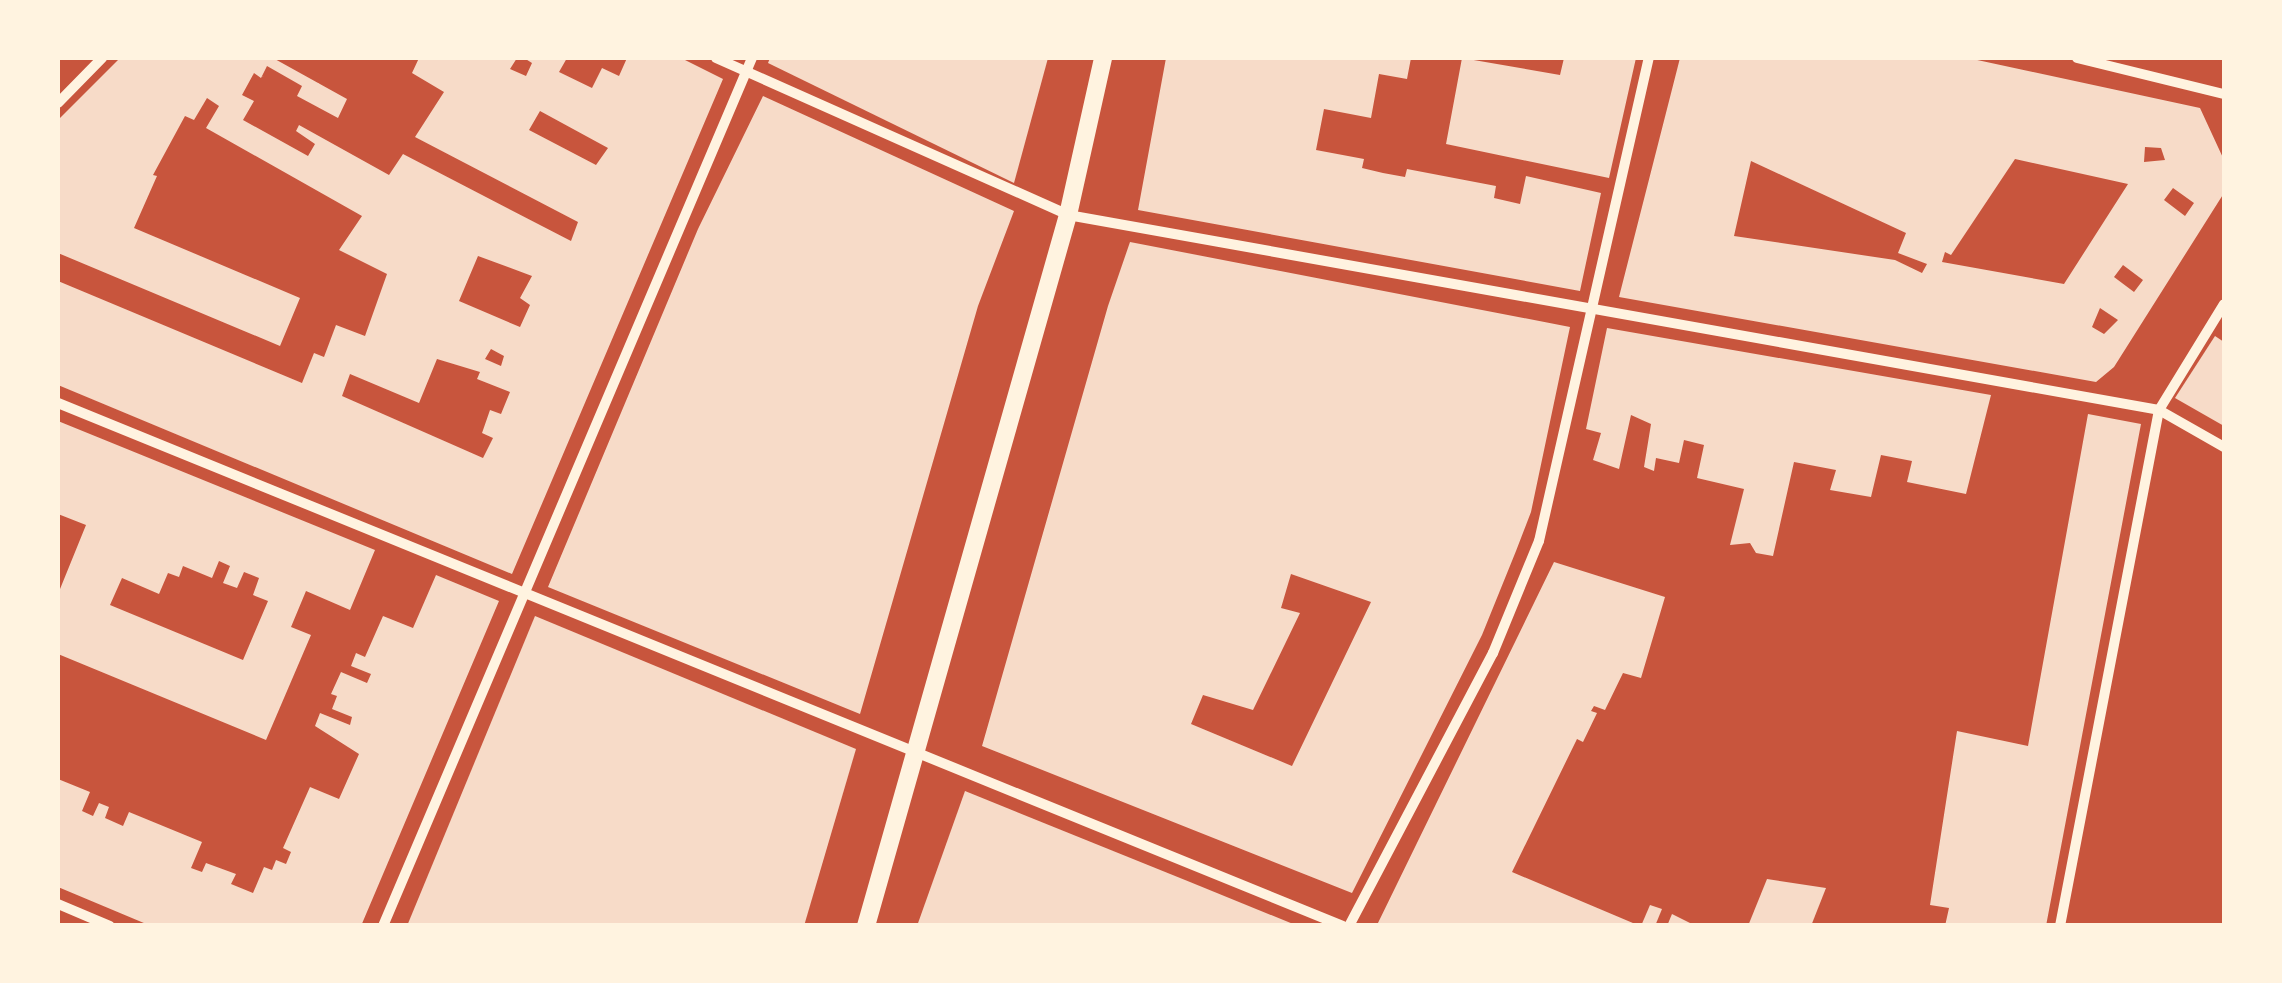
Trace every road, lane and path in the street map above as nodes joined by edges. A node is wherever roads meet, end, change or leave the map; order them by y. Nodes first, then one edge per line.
1 (102, 58) edge
2 (716, 58) edge
3 (752, 58) edge
4 (1103, 58) edge
5 (1648, 58) edge
6 (2078, 58) edge
7 (746, 72) junction
8 (2224, 94) edge
9 (58, 103) edge
10 (1068, 215) junction
11 (2224, 304) edge
12 (1592, 309) junction
13 (58, 404) edge
14 (2159, 410) junction
15 (2224, 447) edge
16 (527, 596) junction
17 (916, 754) junction
18 (58, 904) edge
19 (110, 926) edge
20 (383, 926) edge
21 (866, 926) edge
22 (1346, 926) edge
23 (2060, 926) edge

1 - 9 street
2 - 7 street
3 - 7 street
4 - 10 street
5 - 12 street
6 - 8 street
7 - 10 street
7 - 16 street
10 - 12 street
10 - 17 street
11 - 14 street
12 - 14 street
12 - 22 street
13 - 16 street
14 - 15 street
14 - 23 street
16 - 17 street
16 - 20 street
17 - 21 street
17 - 22 street
18 - 19 street

